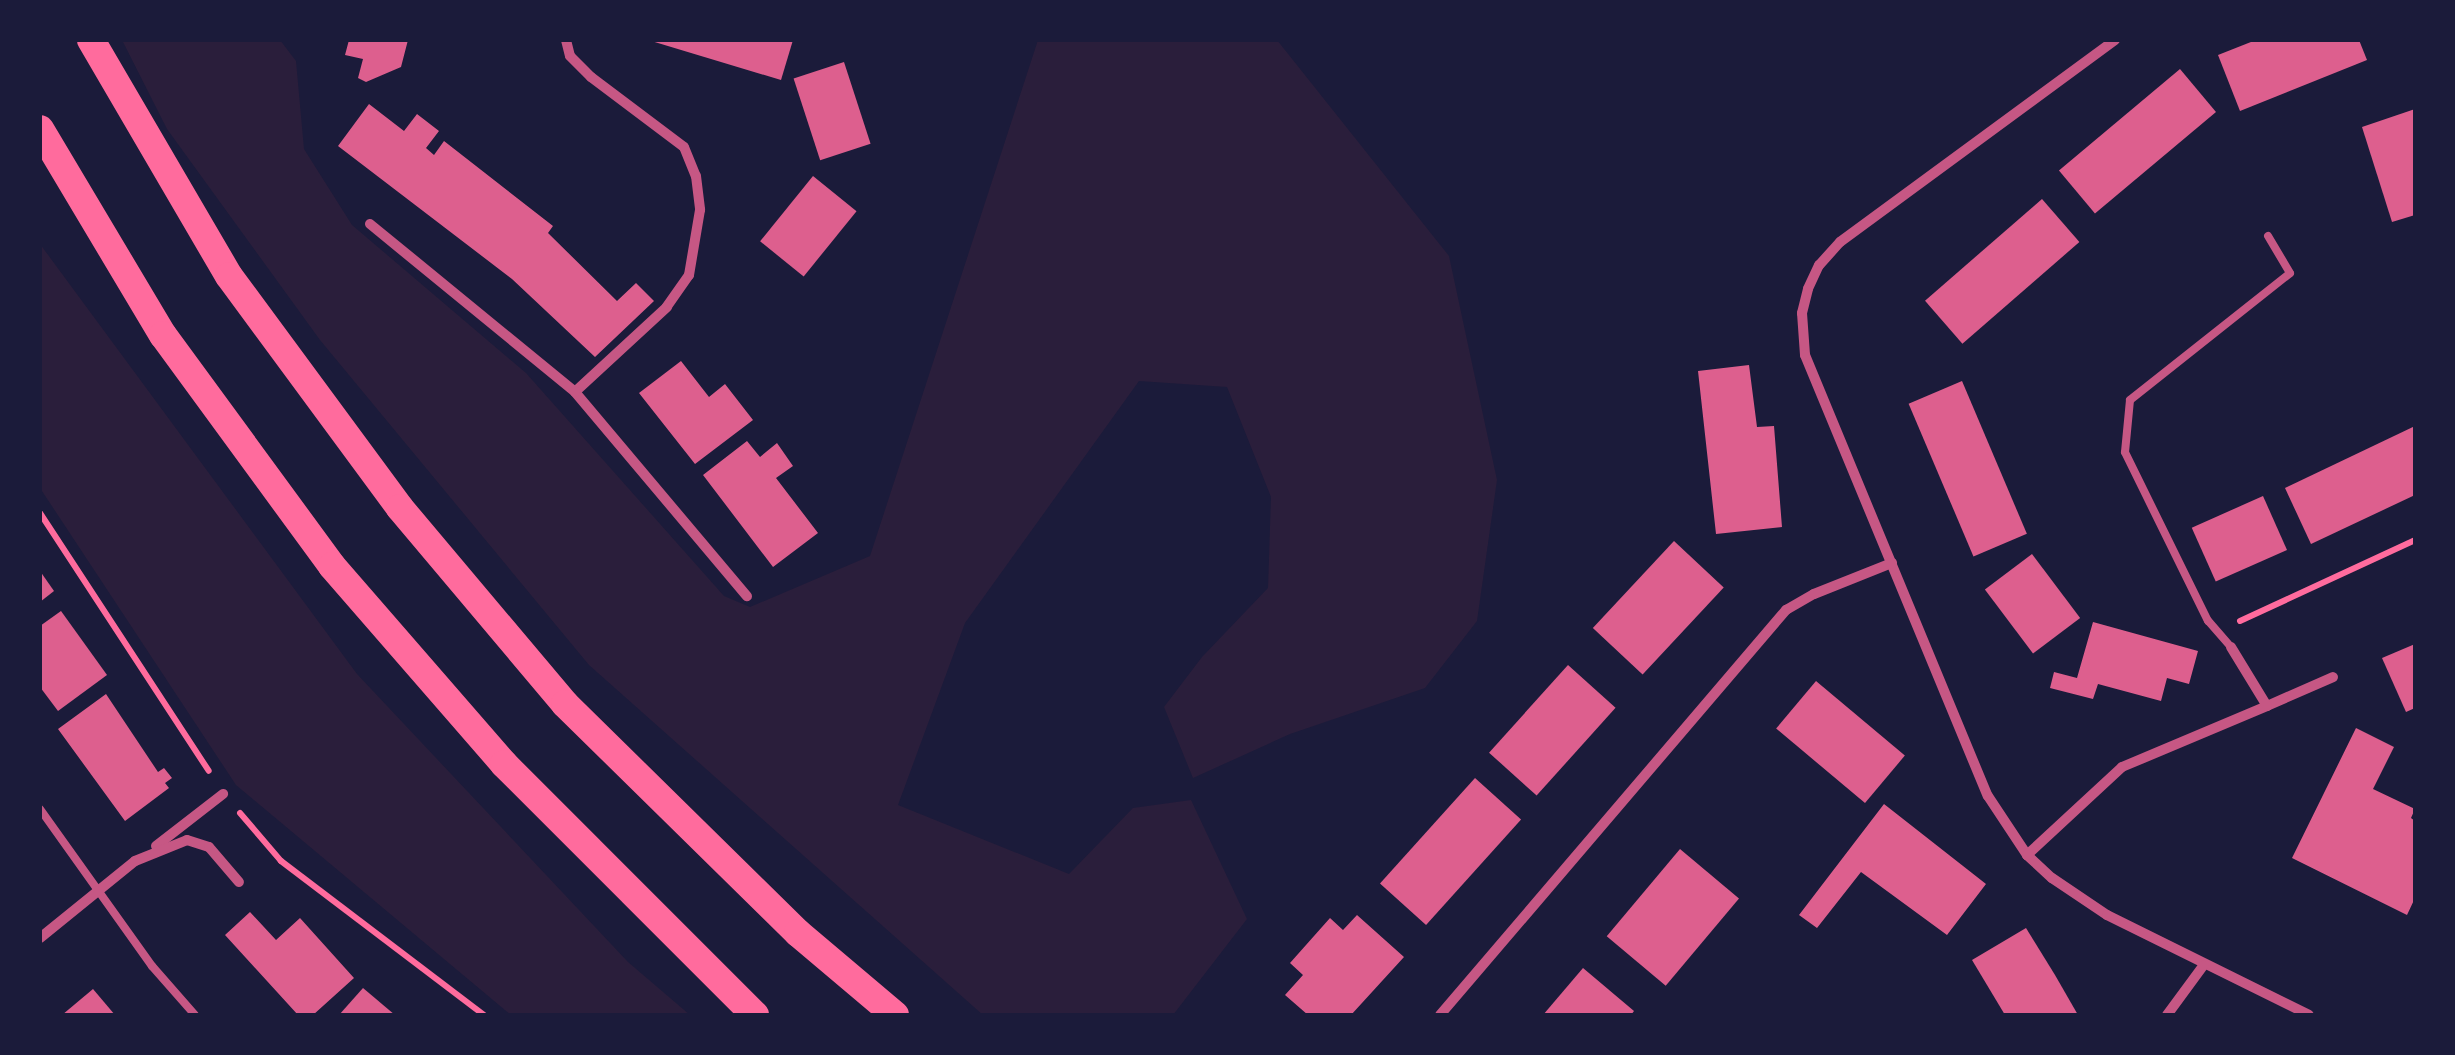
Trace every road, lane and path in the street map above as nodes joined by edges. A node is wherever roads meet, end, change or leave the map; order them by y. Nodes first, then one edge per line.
1 (91, 40) edge
2 (566, 40) edge
3 (2115, 40) edge
4 (40, 130) edge
5 (370, 224) dead end
6 (2268, 236) dead end
7 (575, 392) junction
8 (2415, 540) edge
9 (1892, 563) junction
10 (747, 596) dead end
11 (2231, 648) junction
12 (2334, 678) dead end
13 (2266, 706) junction
14 (224, 794) dead end
15 (40, 809) edge
16 (2028, 854) junction
17 (135, 862) junction
18 (240, 882) dead end
19 (99, 888) junction
20 (40, 938) edge
21 (2203, 966) junction
22 (195, 1015) edge
23 (755, 1015) edge
24 (895, 1015) edge
25 (1440, 1015) edge
26 (2166, 1015) edge
27 (2308, 1015) edge

1 - 24 highway
2 - 7 street
3 - 9 street
4 - 23 highway
5 - 7 street
6 - 11 lane
7 - 10 street
8 - 11 path
9 - 16 street
9 - 25 street
11 - 13 street
12 - 13 street
13 - 16 street
14 - 17 street
15 - 19 lane
16 - 21 street
17 - 18 street
17 - 19 street
19 - 20 street
19 - 22 lane
21 - 26 street
21 - 27 street

